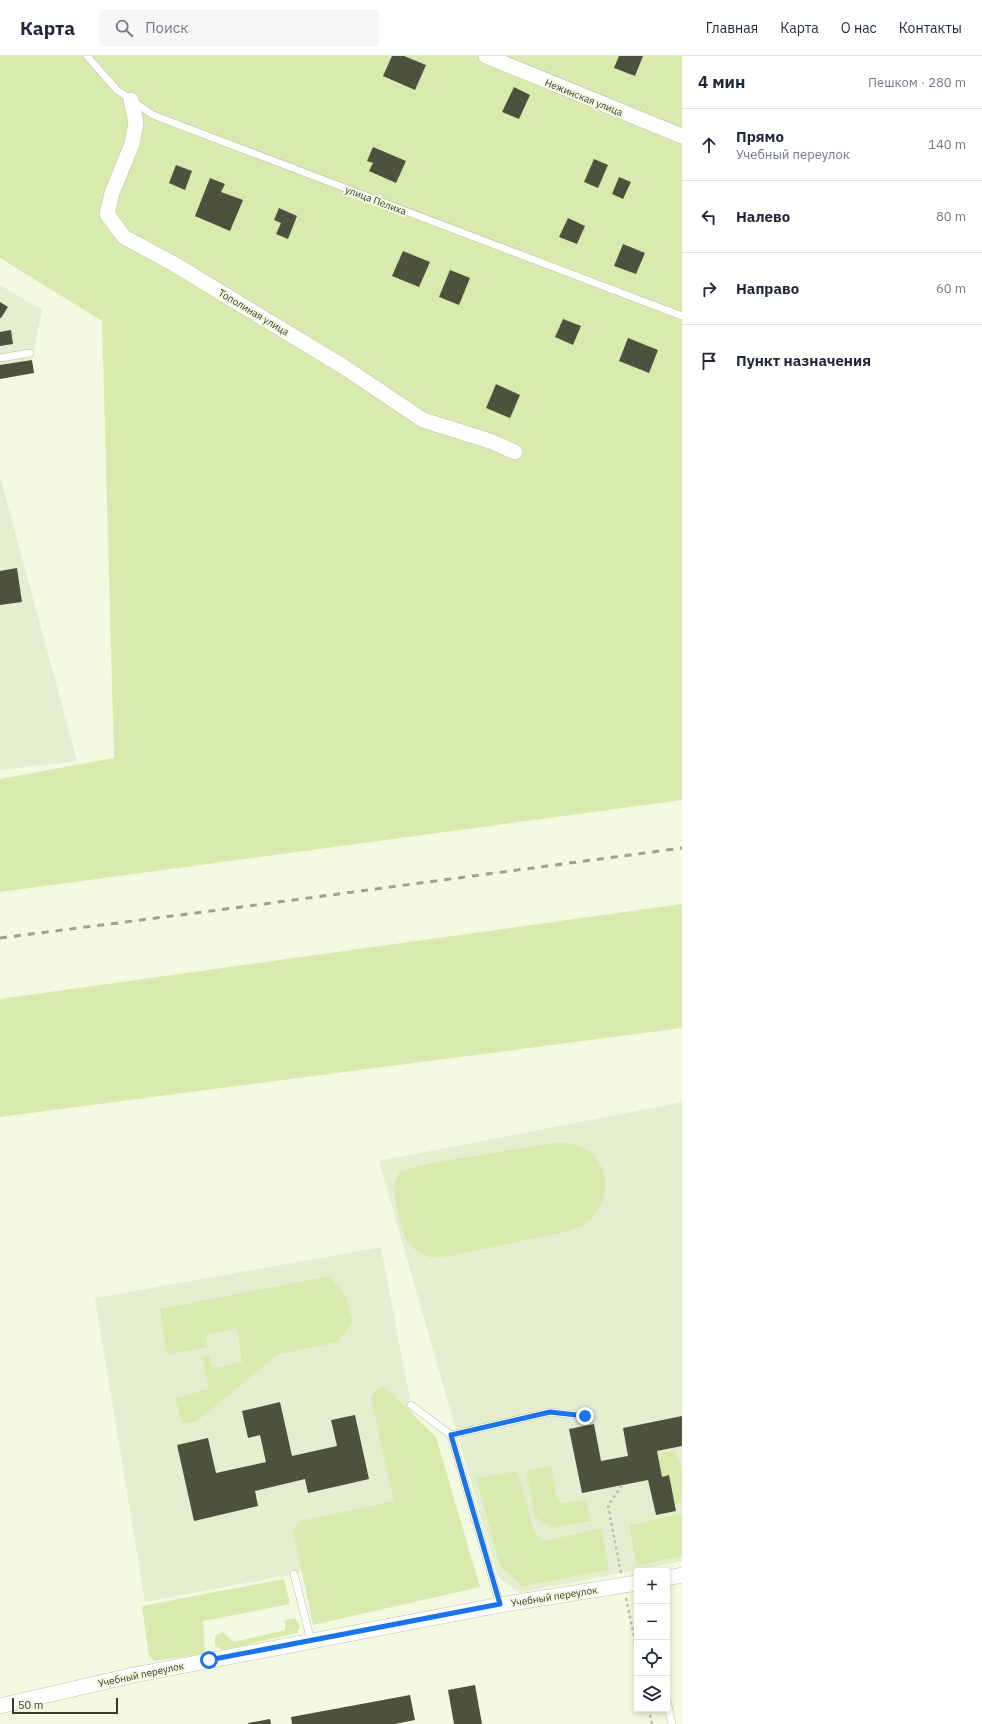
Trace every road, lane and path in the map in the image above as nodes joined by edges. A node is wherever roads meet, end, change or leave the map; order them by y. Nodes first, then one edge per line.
1 (87, 56) edge
2 (486, 56) edge
3 (131, 100) junction
4 (682, 136) edge
5 (682, 316) edge
6 (30, 353) dead end
7 (0, 358) edge
8 (515, 452) dead end
9 (411, 1405) dead end
10 (585, 1416) dead end
11 (451, 1435) junction
12 (622, 1485) dead end
13 (621, 1573) dead end
14 (294, 1574) dead end
15 (682, 1575) edge
16 (670, 1577) edge
17 (634, 1583) edge
18 (625, 1594) dead end
19 (500, 1604) junction
20 (635, 1640) edge
21 (311, 1641) junction
22 (0, 1706) edge
23 (650, 1712) edge
24 (669, 1712) edge
25 (652, 1724) edge
26 (672, 1724) edge

1 - 3 lane, улица Пелиха
2 - 4 street, Нежинская улица
3 - 5 lane, улица Пелиха
3 - 8 street, Тополиная улица
6 - 7 lane
9 - 11 lane
10 - 11 lane
11 - 19 lane
12 - 13 path
14 - 21 lane
15 - 16 street
17 - 19 street, Учебный переулок
18 - 20 path
19 - 21 street, Учебный переулок
21 - 22 street, Учебный переулок
23 - 25 path
24 - 26 lane

